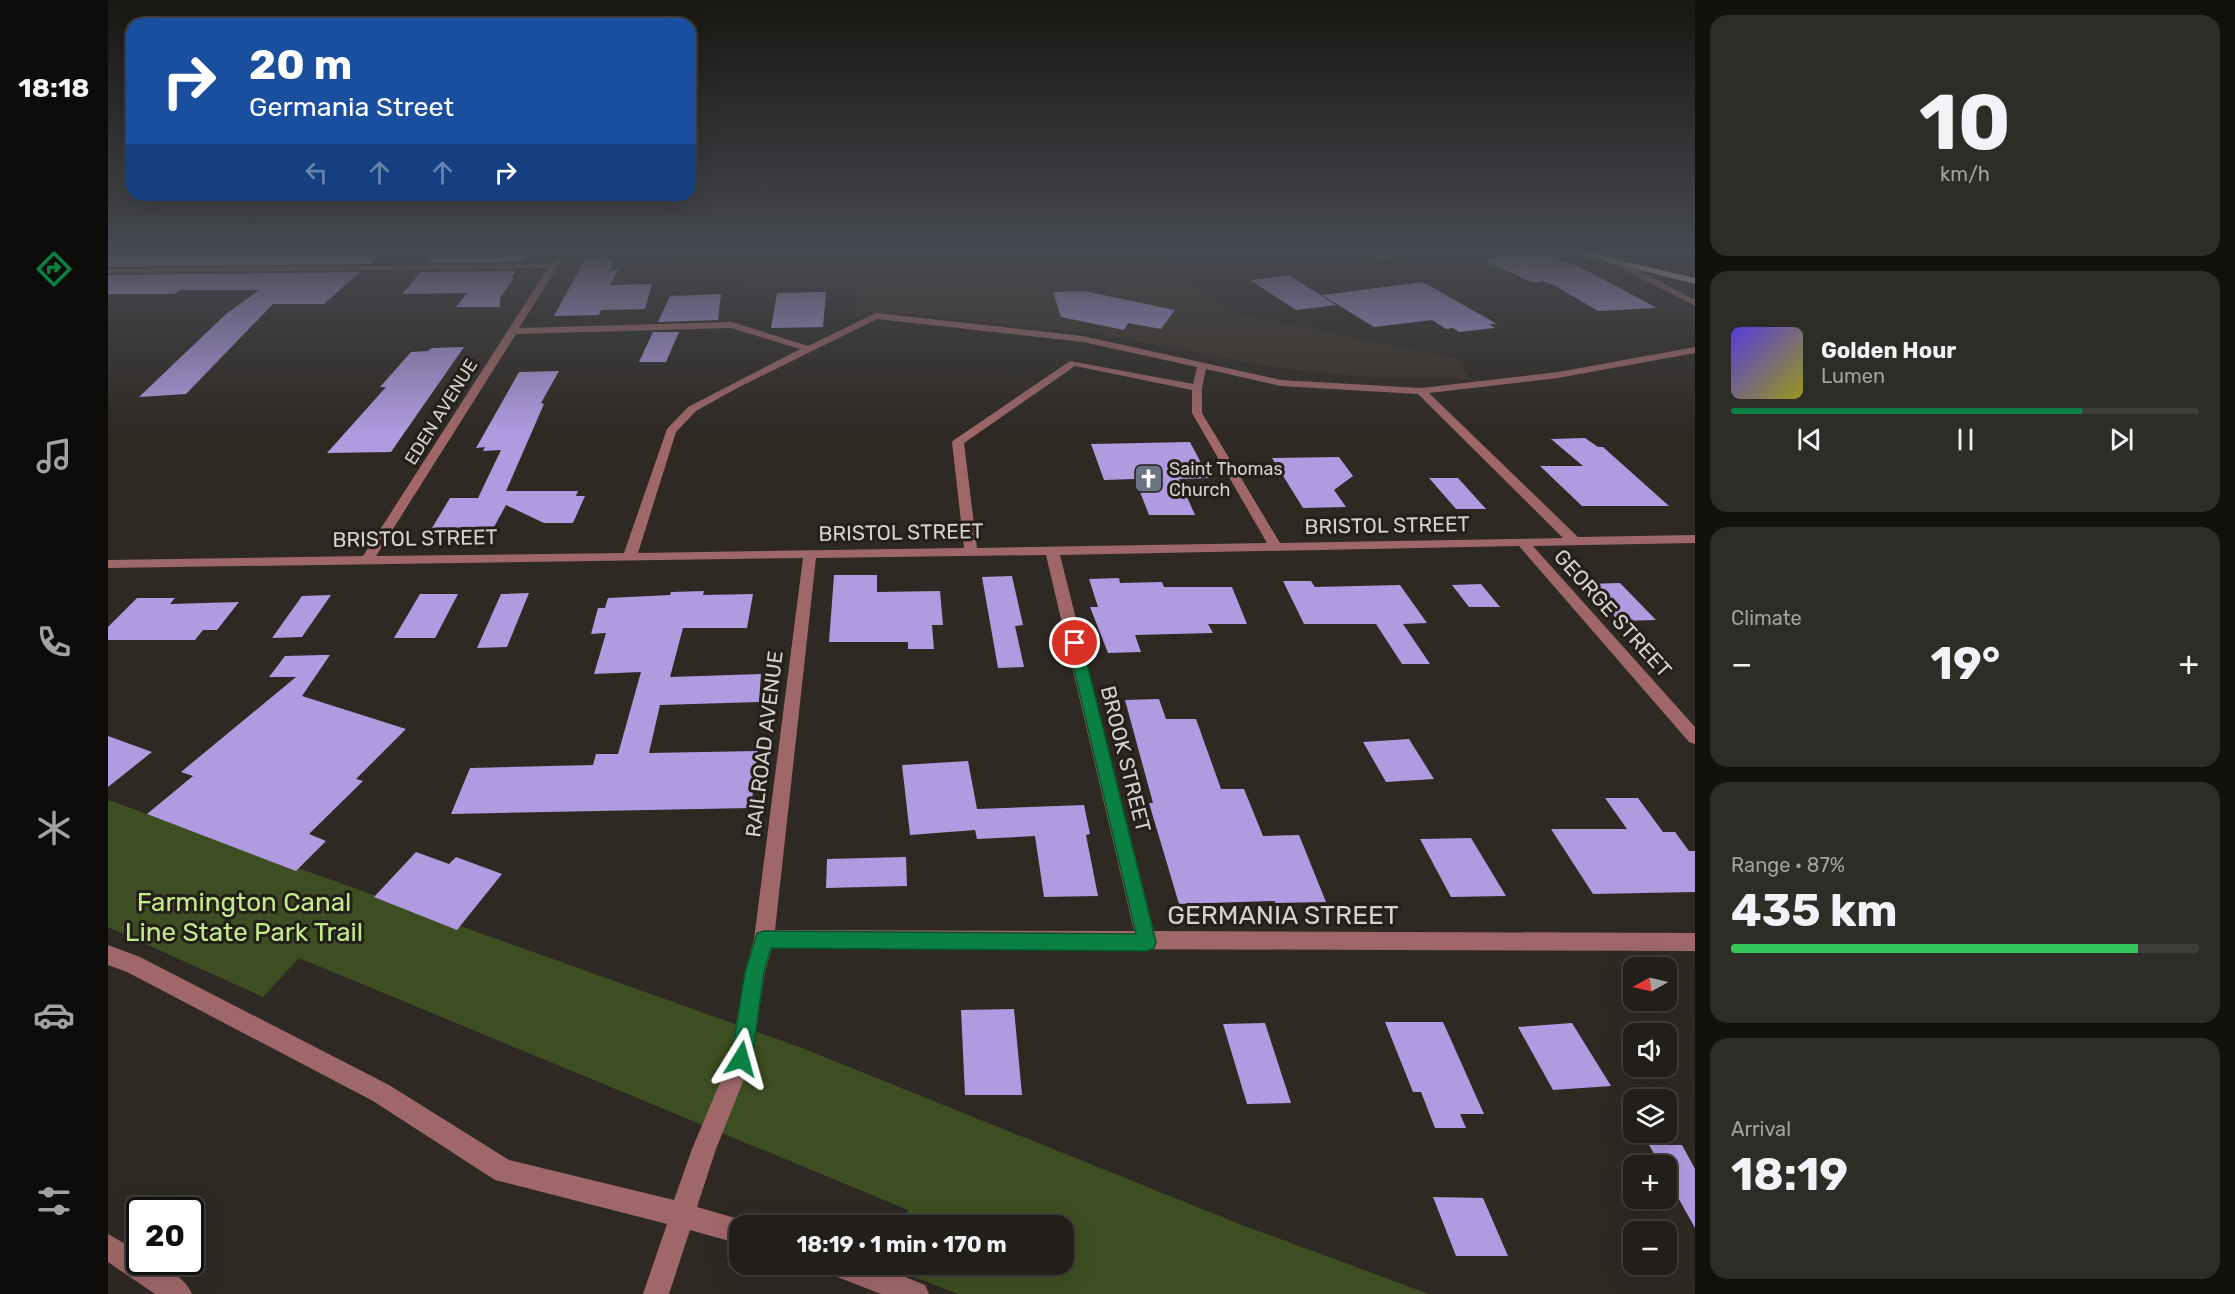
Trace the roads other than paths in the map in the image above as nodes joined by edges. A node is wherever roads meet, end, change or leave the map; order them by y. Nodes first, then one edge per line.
1 (524, 312) edge
2 (512, 331) junction
3 (809, 349) junction
4 (1695, 351) edge
5 (1202, 366) junction
6 (1197, 388) junction
7 (1421, 391) junction
8 (1695, 539) edge
9 (1574, 541) junction
10 (1523, 543) junction
11 (1276, 548) junction
12 (1052, 551) junction
13 (971, 552) junction
14 (810, 554) junction
15 (630, 556) junction
16 (367, 560) junction
17 (108, 564) edge
18 (1695, 738) edge
19 (764, 939) junction
20 (1147, 942) junction
21 (1695, 942) edge
22 (108, 955) edge
23 (683, 1215) junction
24 (729, 1228) edge
25 (108, 1247) edge
26 (865, 1275) edge
27 (178, 1294) edge
28 (656, 1294) edge
29 (916, 1294) edge

1 - 2 street, EDEN AVENUE
2 - 3 street
2 - 16 street, EDEN AVENUE
3 - 5 street
3 - 15 street
4 - 7 street
5 - 6 street
5 - 7 street
6 - 11 street
6 - 13 street
7 - 9 street
8 - 9 street, BRISTOL STREET
9 - 10 street, BRISTOL STREET
10 - 11 street, BRISTOL STREET
10 - 18 street, GEORGE STREET
11 - 12 street, BRISTOL STREET
12 - 13 street, BRISTOL STREET
12 - 20 street, BROOK STREET
13 - 14 street, BRISTOL STREET
14 - 15 street, BRISTOL STREET
14 - 19 street, RAILROAD AVENUE
15 - 16 street, BRISTOL STREET
16 - 17 street, BRISTOL STREET
19 - 20 street, GERMANIA STREET
19 - 23 street, RAILROAD AVENUE
20 - 21 street, GERMANIA STREET
22 - 23 street
23 - 24 street
23 - 28 street, RAILROAD AVENUE
25 - 27 street
26 - 29 street

